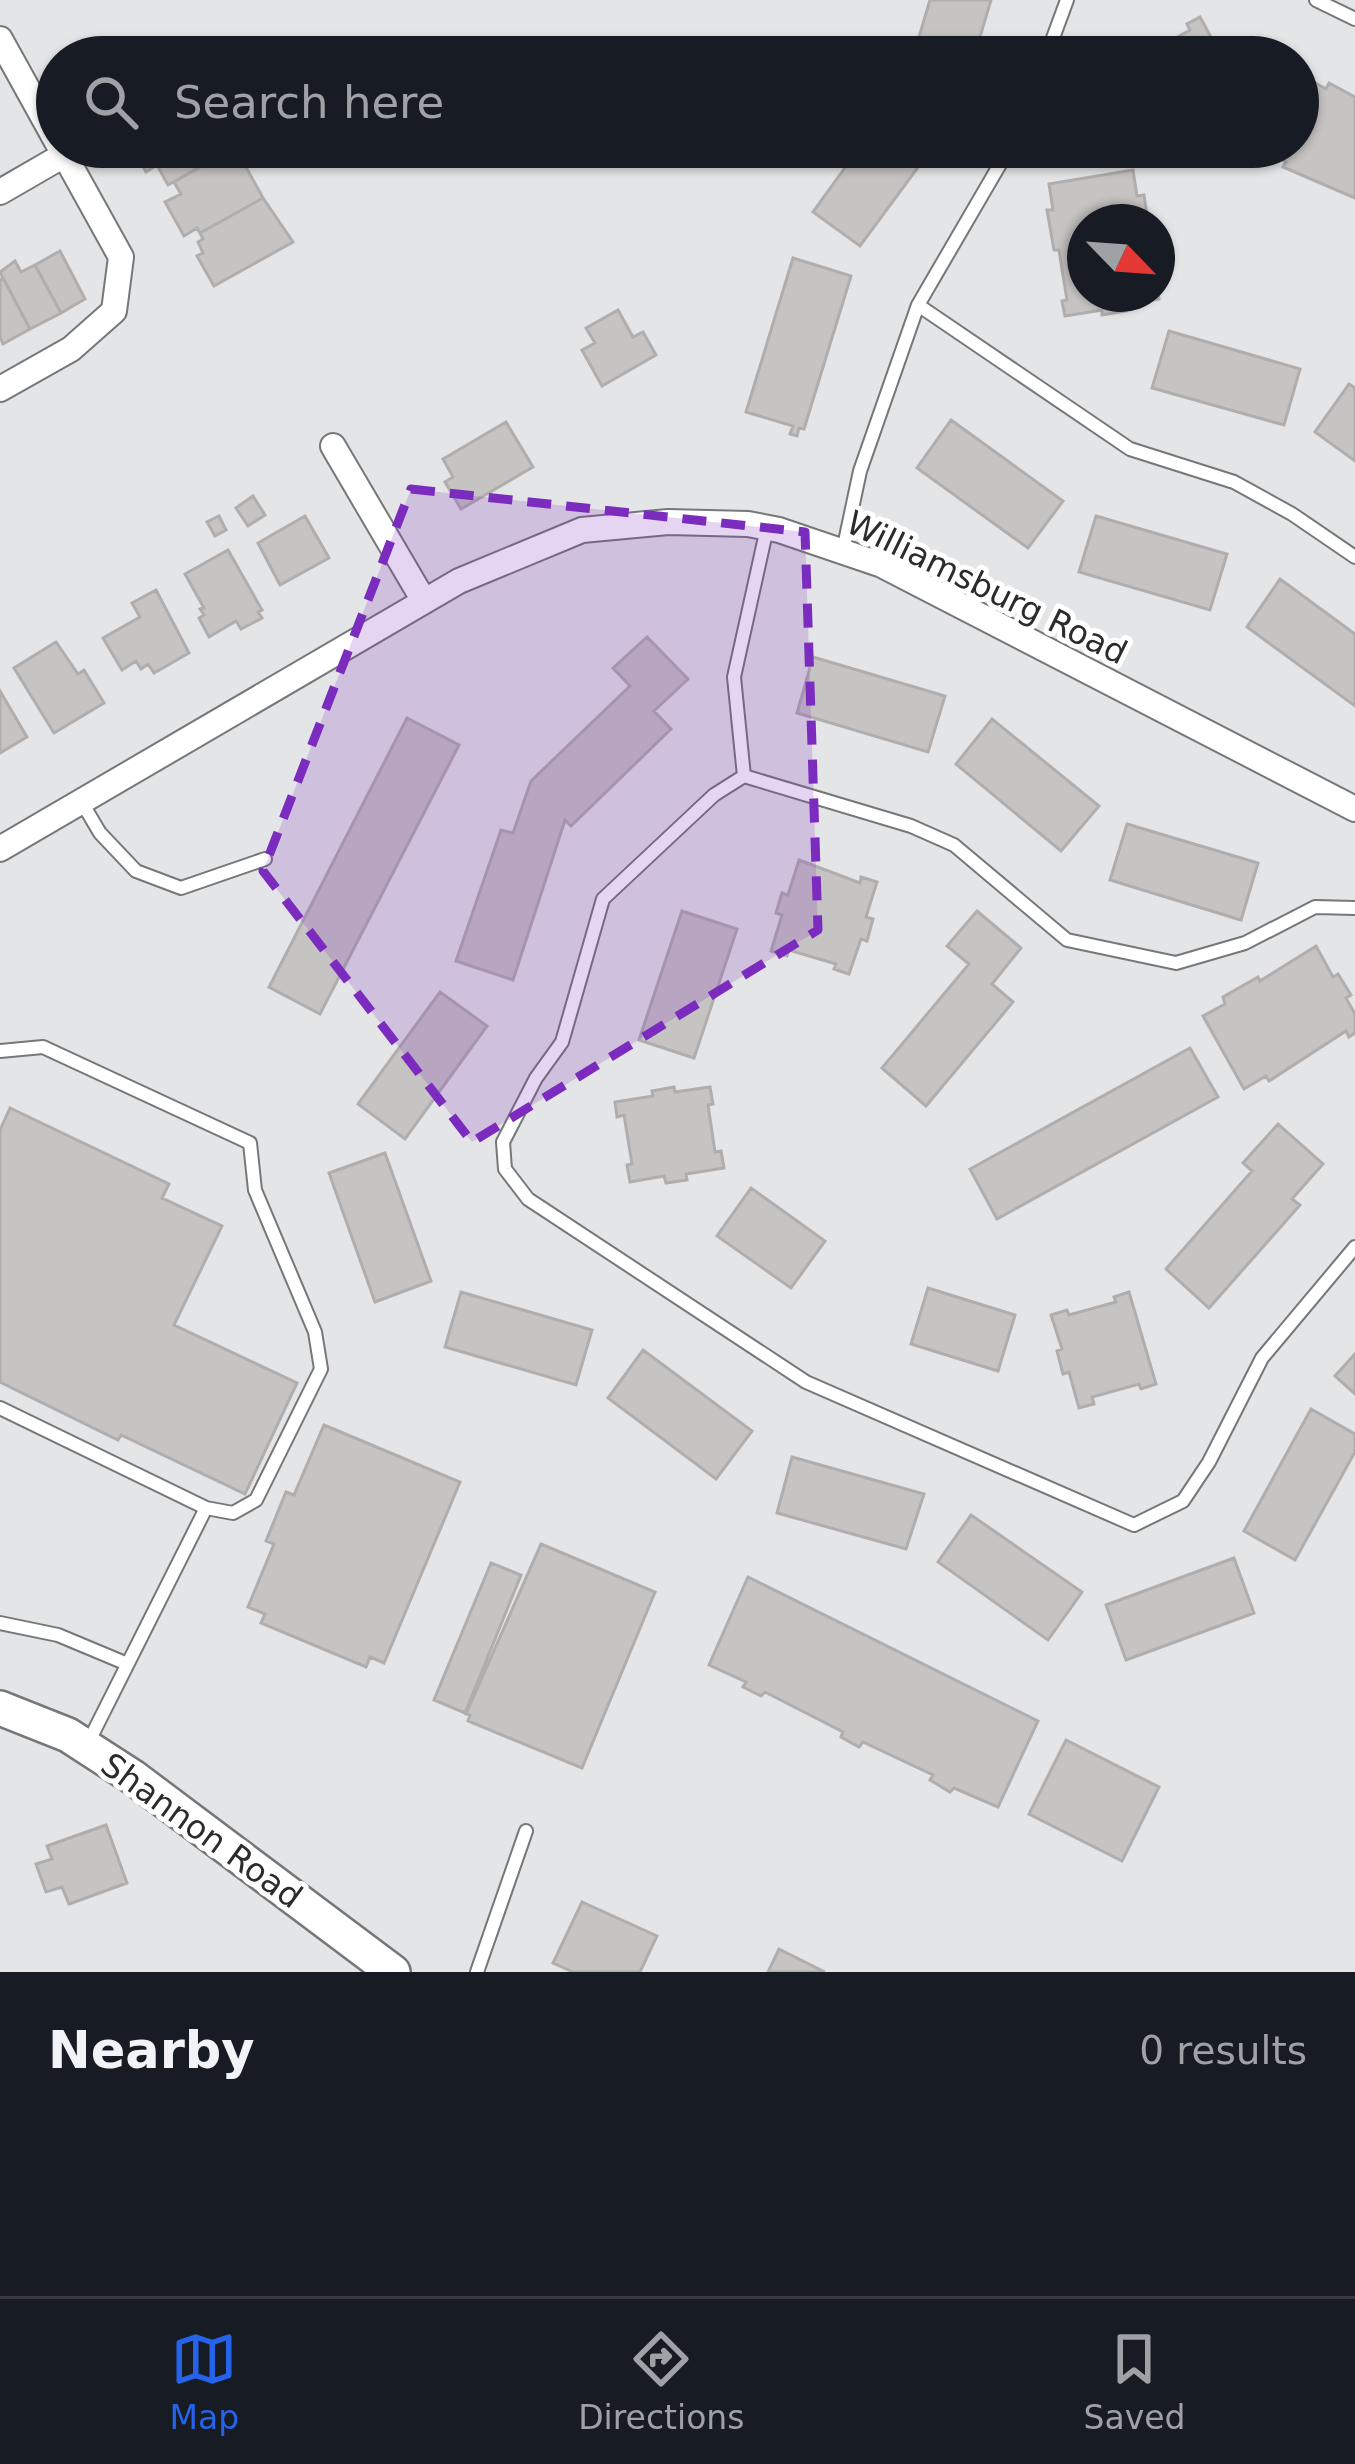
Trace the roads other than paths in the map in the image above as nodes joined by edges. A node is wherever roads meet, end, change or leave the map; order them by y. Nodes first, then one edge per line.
1 (1067, 0) edge
2 (1316, 0) edge
3 (1355, 19) edge
4 (1054, 36) edge
5 (0, 39) edge
6 (36, 104) edge
7 (36, 166) edge
8 (71, 168) edge
9 (998, 168) edge
10 (0, 193) edge
11 (918, 304) junction
12 (0, 388) edge
13 (333, 446) dead end
14 (767, 527) junction
15 (843, 551) junction
16 (1355, 557) edge
17 (424, 602) junction
18 (744, 776) junction
19 (80, 801) junction
20 (1355, 808) edge
21 (0, 849) edge
22 (265, 859) dead end
23 (1355, 908) edge
24 (0, 1051) edge
25 (1355, 1246) edge
26 (0, 1408) edge
27 (206, 1508) junction
28 (0, 1623) edge
29 (125, 1663) junction
30 (0, 1708) edge
31 (86, 1746) junction
32 (526, 1831) dead end
33 (393, 1972) edge
34 (477, 1972) edge

1 - 4 lane
2 - 3 lane
5 - 6 street
7 - 10 street
8 - 12 street
9 - 11 lane
11 - 15 lane
11 - 16 lane
13 - 17 street
14 - 15 street, Williamsburg Road
14 - 17 street, Williamsburg Road
14 - 18 lane
15 - 20 street, Williamsburg Road
17 - 19 street, Williamsburg Road
18 - 23 lane
18 - 25 lane
19 - 21 street, Williamsburg Road
19 - 22 lane
24 - 27 lane
26 - 27 lane
27 - 29 lane
28 - 29 lane
29 - 31 lane
30 - 31 street, Shannon Road
31 - 33 street, Shannon Road
32 - 34 lane

